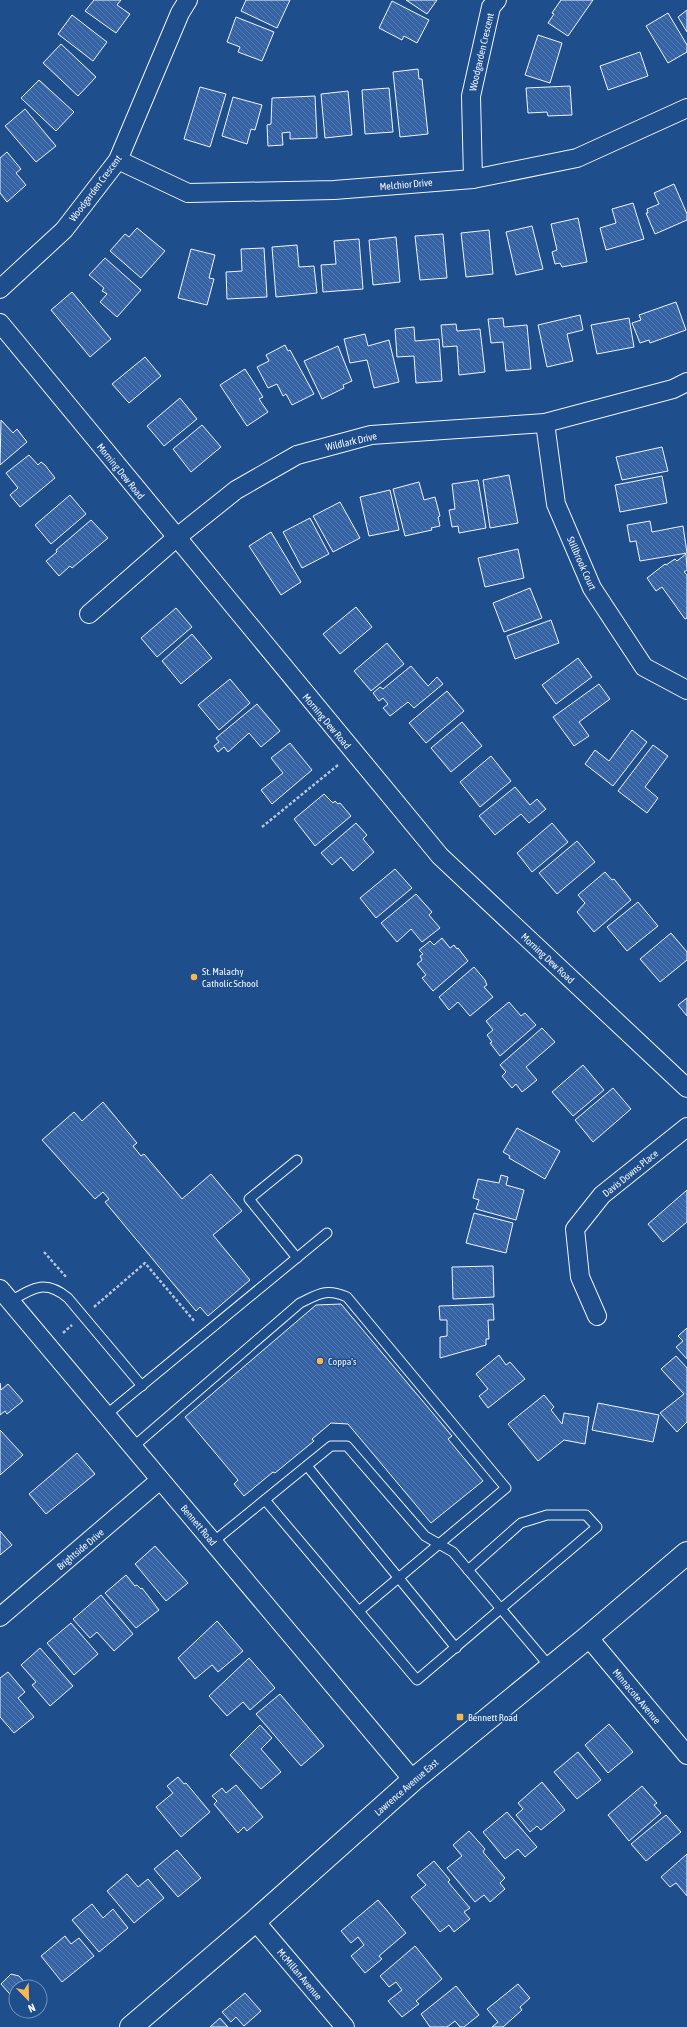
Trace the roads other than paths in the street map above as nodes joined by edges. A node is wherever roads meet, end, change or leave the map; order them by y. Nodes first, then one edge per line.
1 (188, 0) edge
2 (497, 0) edge
3 (687, 108) edge
4 (118, 160) junction
5 (474, 179) junction
6 (0, 289) edge
7 (0, 323) edge
8 (687, 382) edge
9 (545, 423) junction
10 (176, 538) junction
11 (89, 614) dead end
12 (687, 690) edge
13 (687, 1088) edge
14 (687, 1127) edge
15 (297, 1160) dead end
16 (327, 1233) dead end
17 (296, 1258) junction
18 (5, 1295) edge
19 (597, 1316) dead end
20 (142, 1386) junction
21 (106, 1415) junction
22 (133, 1447) junction
23 (307, 1466) junction
24 (160, 1480) junction
25 (265, 1500) junction
26 (213, 1542) junction
27 (440, 1543) junction
28 (687, 1553) edge
29 (468, 1570) junction
30 (399, 1578) junction
31 (501, 1610) junction
32 (359, 1611) junction
33 (0, 1617) edge
34 (588, 1637) junction
35 (456, 1648) junction
36 (551, 1668) junction
37 (687, 1755) edge
38 (413, 1780) junction
39 (255, 1921) junction
40 (131, 2027) edge
41 (345, 2027) edge

1 - 4 street, Woodgarden Crescent
2 - 5 street, Woodgarden Crescent
3 - 5 street, Melchior Drive
4 - 5 street, Melchior Drive
4 - 6 street, Woodgarden Crescent
7 - 10 street, Morning Dew Road
8 - 9 street, Wildlark Drive
9 - 10 street, Wildlark Drive
9 - 12 street, Stillbrook Court
10 - 11 street, Wildlark Drive
10 - 13 street, Morning Dew Road
14 - 19 street, Davis Downs Place
15 - 17 lane
16 - 17 lane
17 - 20 lane
18 - 20 lane
18 - 21 street, Bennett Road
20 - 21 lane
21 - 22 street, Bennett Road
22 - 24 street, Bennett Road
22 - 27 lane
23 - 25 lane
23 - 27 lane
23 - 30 lane
24 - 26 street, Bennett Road
24 - 33 street, Brightside Drive
25 - 26 lane
25 - 32 lane
26 - 38 street, Bennett Road
27 - 29 lane
27 - 30 lane
28 - 34 main road, Lawrence Avenue East
29 - 31 lane
29 - 31 lane
30 - 32 lane
30 - 35 lane
31 - 35 lane
31 - 36 lane
32 - 35 lane
34 - 36 main road, Lawrence Avenue East
34 - 37 street, Minnacote Avenue
36 - 38 main road, Lawrence Avenue East
38 - 39 main road, Lawrence Avenue East
39 - 40 main road, Lawrence Avenue East
39 - 41 street, McMillan Avenue

